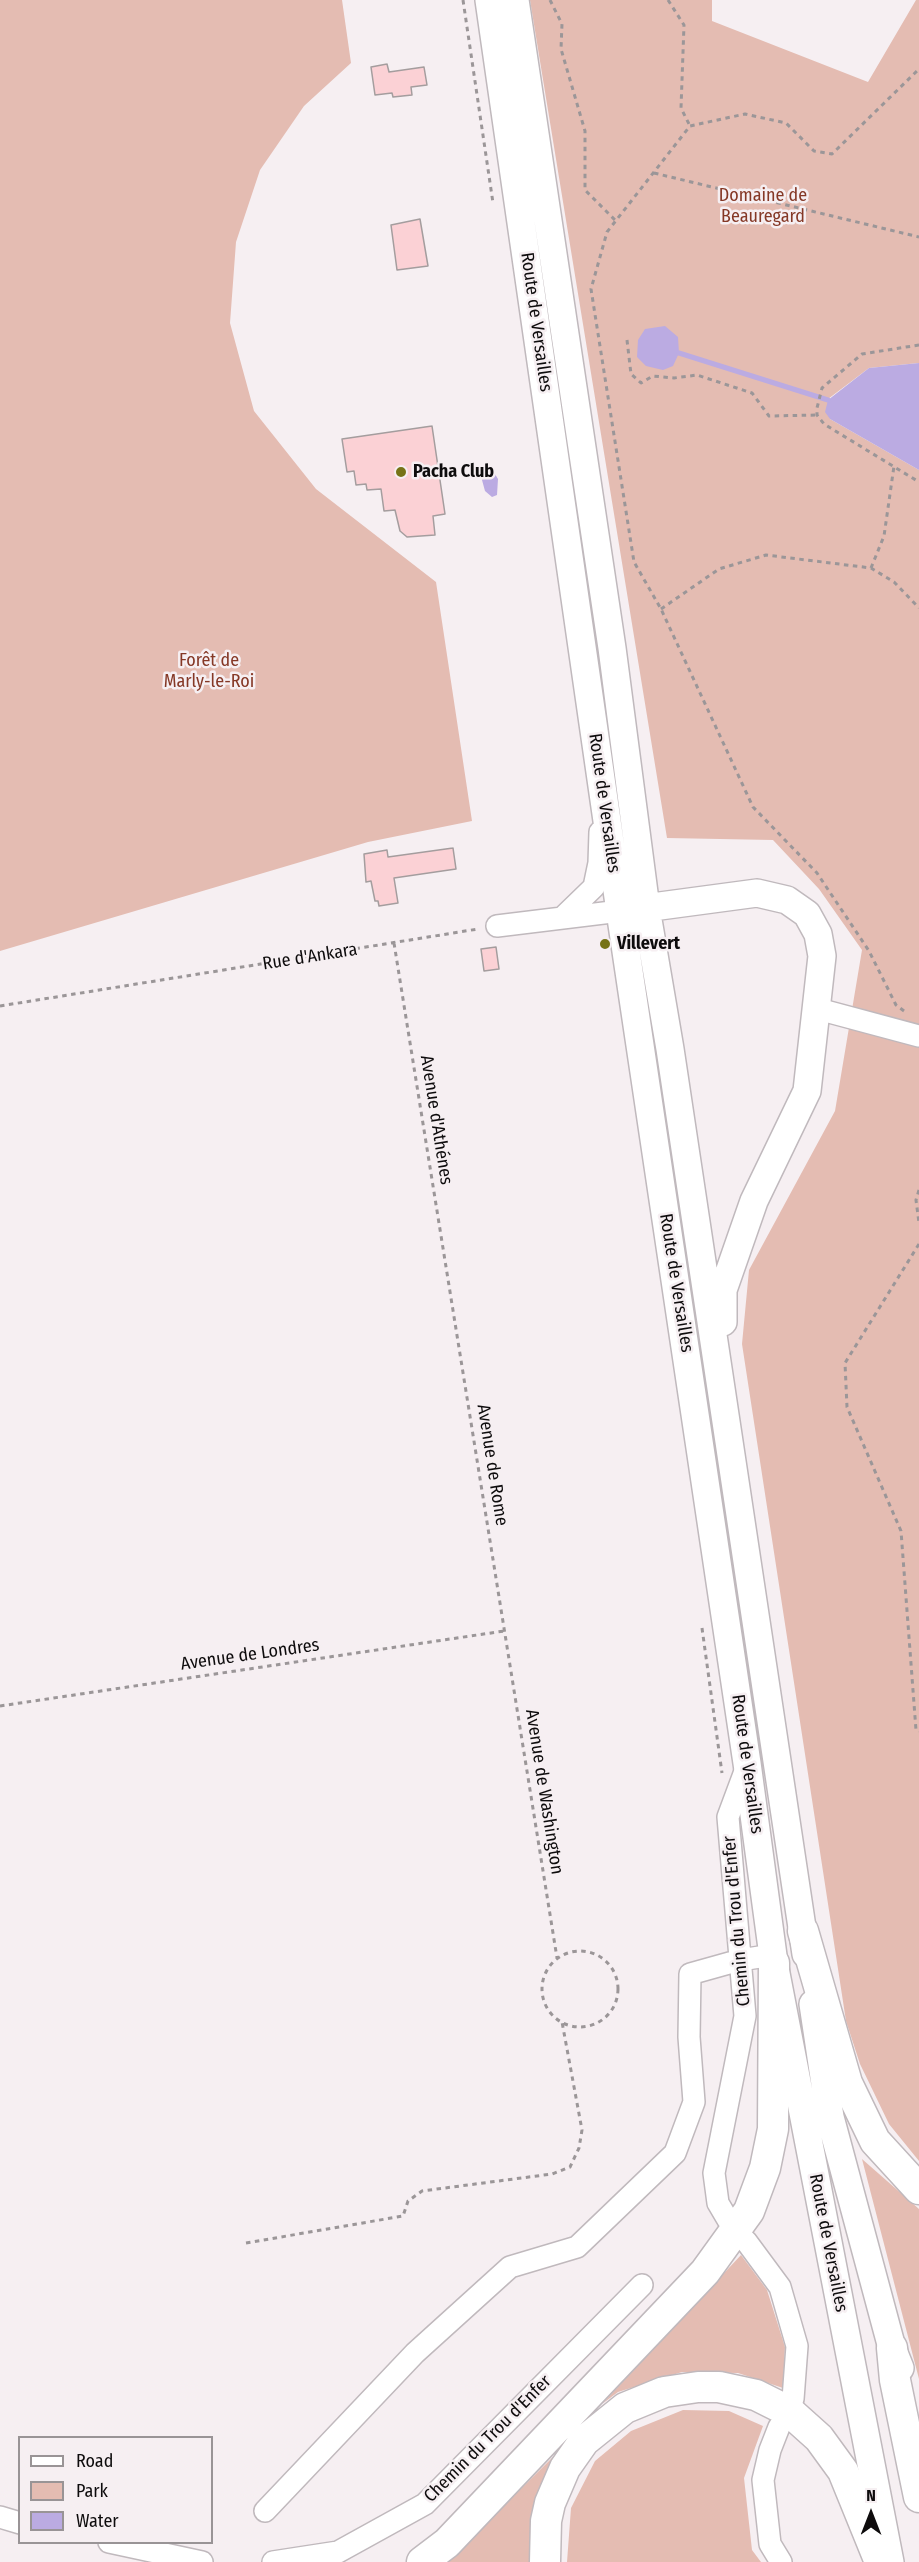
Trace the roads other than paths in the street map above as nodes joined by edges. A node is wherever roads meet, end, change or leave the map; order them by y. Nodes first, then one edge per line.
1 (489, 0) edge
2 (515, 0) edge
3 (601, 780) junction
4 (646, 908) junction
5 (620, 911) junction
6 (562, 918) junction
7 (497, 926) road end
8 (818, 1009) junction
9 (915, 1034) edge
10 (722, 1395) junction
11 (747, 1764) junction
12 (802, 1931) junction
13 (774, 1959) junction
14 (740, 1960) junction
15 (919, 2189) edge
16 (728, 2220) dead end
17 (746, 2241) dead end
18 (642, 2285) dead end
19 (892, 2349) junction
20 (793, 2399) dead end
21 (779, 2427) dead end
22 (919, 2436) edge
23 (919, 2497) edge
24 (265, 2511) dead end
25 (0, 2517) edge
26 (18, 2522) edge
27 (118, 2544) edge
28 (202, 2562) edge
29 (273, 2562) edge
30 (422, 2562) edge
31 (545, 2562) edge
32 (781, 2562) edge
33 (879, 2562) edge
34 (890, 2562) edge

1 - 3 main road, Route de Versailles
2 - 4 main road, Route de Versailles
3 - 5 main road, Route de Versailles
3 - 6 street
4 - 5 main road
4 - 8 main road
4 - 10 main road, Route de Versailles
5 - 6 street
5 - 11 main road, Route de Versailles
6 - 7 street
8 - 9 street
8 - 10 main road
10 - 12 main road, Route de Versailles
11 - 13 main road, Route de Versailles
11 - 14 street, Chemin du Trou d'Enfer
12 - 15 highway
12 - 19 main road, Route de Versailles
13 - 14 street
13 - 30 highway
13 - 34 main road, Route de Versailles
14 - 16 street, Chemin du Trou d'Enfer
14 - 24 street
17 - 20 street
18 - 29 street, Chemin du Trou d'Enfer
19 - 22 main road, Route de Versailles
19 - 23 highway
21 - 32 street
25 - 26 street
27 - 28 street
31 - 33 highway

